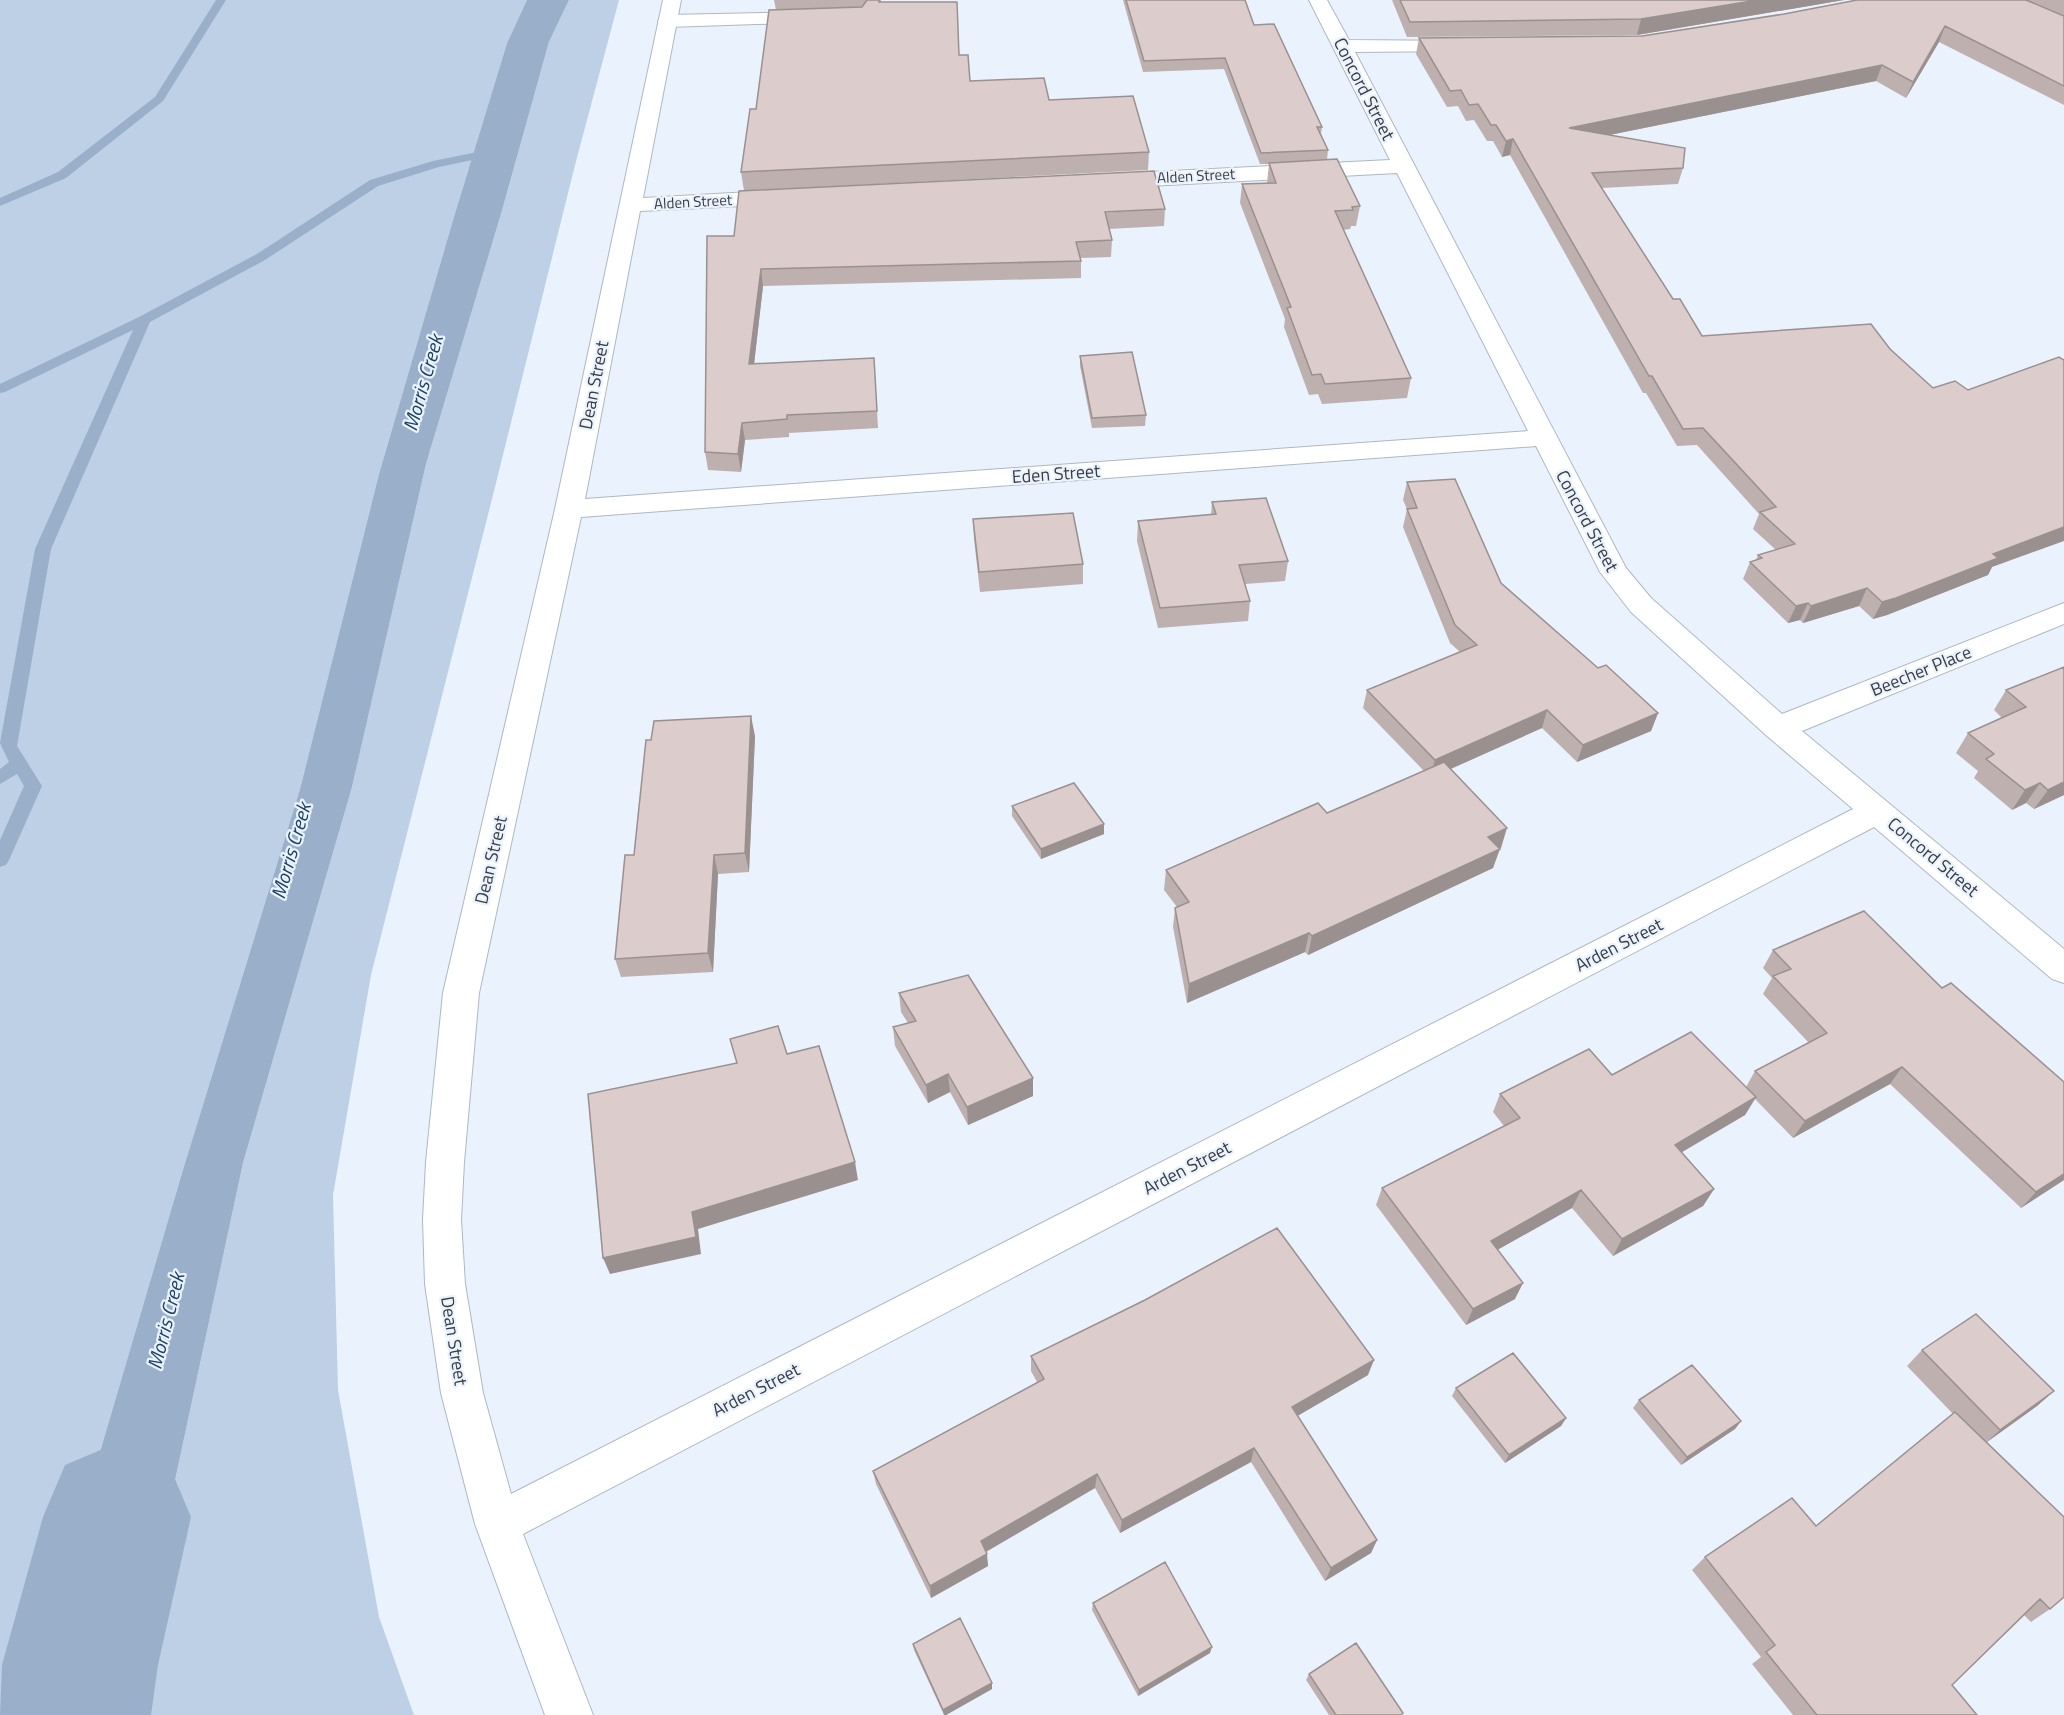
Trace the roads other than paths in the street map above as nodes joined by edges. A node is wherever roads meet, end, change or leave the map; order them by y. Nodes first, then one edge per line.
1 (1318, 0) edge
2 (670, 10) edge
3 (832, 18) edge
4 (1480, 45) edge
5 (1343, 46) junction
6 (1403, 166) junction
7 (1093, 182) edge
8 (808, 196) edge
9 (630, 205) junction
10 (1543, 438) junction
11 (569, 509) junction
12 (2064, 613) edge
13 (1778, 728) junction
14 (1878, 811) junction
15 (2064, 969) edge
16 (496, 1524) junction
17 (569, 1715) edge

1 - 5 street, Concord Street
2 - 3 street
2 - 9 street, Dean Street
4 - 5 street
5 - 6 street, Concord Street
6 - 7 street, Alden Street
6 - 10 street, Concord Street
8 - 9 street, Alden Street
9 - 11 street, Dean Street
10 - 11 street, Eden Street
10 - 13 street, Concord Street
11 - 16 street, Dean Street
12 - 13 street, Beecher Place
13 - 14 street, Concord Street
14 - 15 street, Concord Street
14 - 16 street, Arden Street
16 - 17 street, Dean Street

